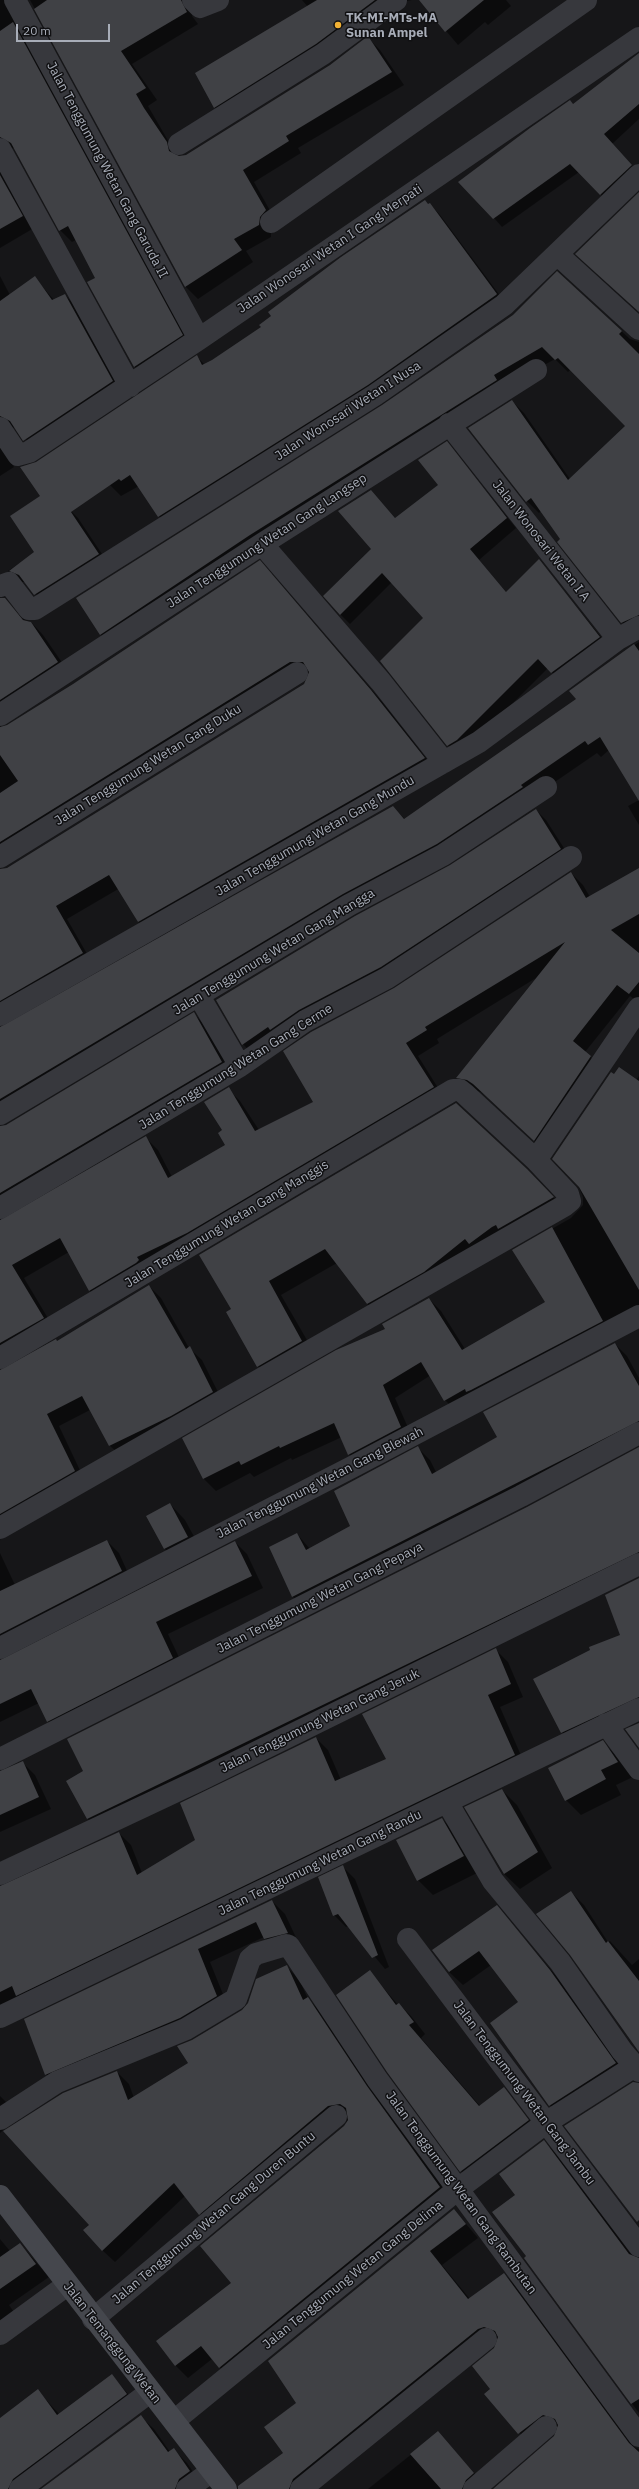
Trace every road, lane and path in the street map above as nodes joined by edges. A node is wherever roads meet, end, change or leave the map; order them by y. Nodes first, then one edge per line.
1 (15, 0) edge
2 (193, 0) edge
3 (218, 0) edge
4 (396, 0) edge
5 (586, 0) edge
6 (639, 38) edge
7 (179, 144) dead end
8 (0, 149) edge
9 (637, 180) edge
10 (271, 222) dead end
11 (557, 254) junction
12 (639, 329) edge
13 (198, 339) junction
14 (536, 370) dead end
15 (130, 386) junction
16 (449, 424) junction
17 (0, 428) edge
18 (262, 544) junction
19 (0, 586) edge
20 (639, 627) edge
21 (618, 639) junction
22 (296, 673) dead end
23 (0, 715) edge
24 (444, 762) junction
25 (546, 787) dead end
26 (0, 857) edge
27 (571, 857) dead end
28 (199, 996) junction
29 (0, 1015) edge
30 (636, 1020) edge
31 (240, 1066) junction
32 (0, 1114) edge
33 (536, 1160) junction
34 (0, 1208) edge
35 (639, 1316) edge
36 (0, 1358) edge
37 (639, 1433) edge
38 (0, 1528) edge
39 (639, 1564) edge
40 (0, 1648) edge
41 (639, 1709) edge
42 (606, 1724) junction
43 (0, 1758) edge
44 (639, 1769) edge
45 (447, 1802) junction
46 (0, 1874) edge
47 (408, 1939) dead end
48 (0, 2017) edge
49 (637, 2069) edge
50 (336, 2116) dead end
51 (0, 2119) edge
52 (547, 2122) junction
53 (458, 2189) junction
54 (0, 2196) edge
55 (639, 2246) edge
56 (67, 2285) junction
57 (93, 2319) junction
58 (0, 2334) edge
59 (486, 2339) dead end
60 (150, 2392) junction
61 (174, 2421) junction
62 (546, 2427) dead end
63 (639, 2436) edge
64 (212, 2471) junction
65 (20, 2489) edge
66 (187, 2489) edge
67 (226, 2489) edge
68 (301, 2489) edge
69 (474, 2489) edge

1 - 13 street, Jalan Tenggumung Wetan Gang Garuda II
2 - 3 street
4 - 7 street
5 - 10 street
6 - 13 street, Jalan Wonosari Wetan I Gang Merpati
8 - 15 street
9 - 11 street, Jalan Wonosari Wetan I Nusa
11 - 12 street
11 - 19 street, Jalan Wonosari Wetan I Nusa
13 - 15 street, Jalan Wonosari Wetan I Gang Merpati
14 - 16 street, Jalan Tenggumung Wetan Gang Langsep
15 - 17 street, Jalan Wonosari Wetan I Gang Merpati
16 - 18 street, Jalan Tenggumung Wetan Gang Langsep
16 - 21 street, Jalan Wonosari Wetan I A
18 - 23 street, Jalan Tenggumung Wetan Gang Langsep
18 - 24 street
20 - 21 street
21 - 24 street, Jalan Tenggumung Wetan Gang Mundu
22 - 26 street, Jalan Tenggumung Wetan Gang Duku
24 - 29 street, Jalan Tenggumung Wetan Gang Mundu
25 - 28 street, Jalan Tenggumung Wetan Gang Mangga
27 - 31 street, Jalan Tenggumung Wetan Gang Cerme
28 - 31 street
28 - 32 street, Jalan Tenggumung Wetan Gang Mangga
30 - 33 street
31 - 34 street, Jalan Tenggumung Wetan Gang Cerme
33 - 36 street, Jalan Tenggumung Wetan Gang Manggis
33 - 38 street
35 - 40 street, Jalan Tenggumung Wetan Gang Blewah
37 - 43 street, Jalan Tenggumung Wetan Gang Pepaya
39 - 46 street, Jalan Tenggumung Wetan Gang Jeruk
41 - 42 street, Jalan Tenggumung Wetan Gang Randu
42 - 44 street
42 - 45 street, Jalan Tenggumung Wetan Gang Randu
45 - 48 street, Jalan Tenggumung Wetan Gang Randu
45 - 49 street
47 - 52 street, Jalan Tenggumung Wetan Gang Jambu
49 - 52 street, Jalan Tenggumung Wetan Gang Delima
50 - 57 street, Jalan Tenggumung Wetan Gang Duren Buntu
51 - 53 street, Jalan Tenggumung Wetan Gang Rambutan
52 - 53 street, Jalan Tenggumung Wetan Gang Delima
52 - 55 street, Jalan Tenggumung Wetan Gang Jambu
53 - 61 street, Jalan Tenggumung Wetan Gang Delima
53 - 63 street, Jalan Tenggumung Wetan Gang Rambutan
54 - 56 street, Jalan Temanggung Wetan
56 - 57 street, Jalan Temanggung Wetan
56 - 58 street
57 - 60 street, Jalan Temanggung Wetan
59 - 68 street
60 - 61 street, Jalan Temanggung Wetan
60 - 65 street
61 - 64 street, Jalan Temanggung Wetan
62 - 69 street
64 - 66 street
64 - 67 street, Jalan Temanggung Wetan

